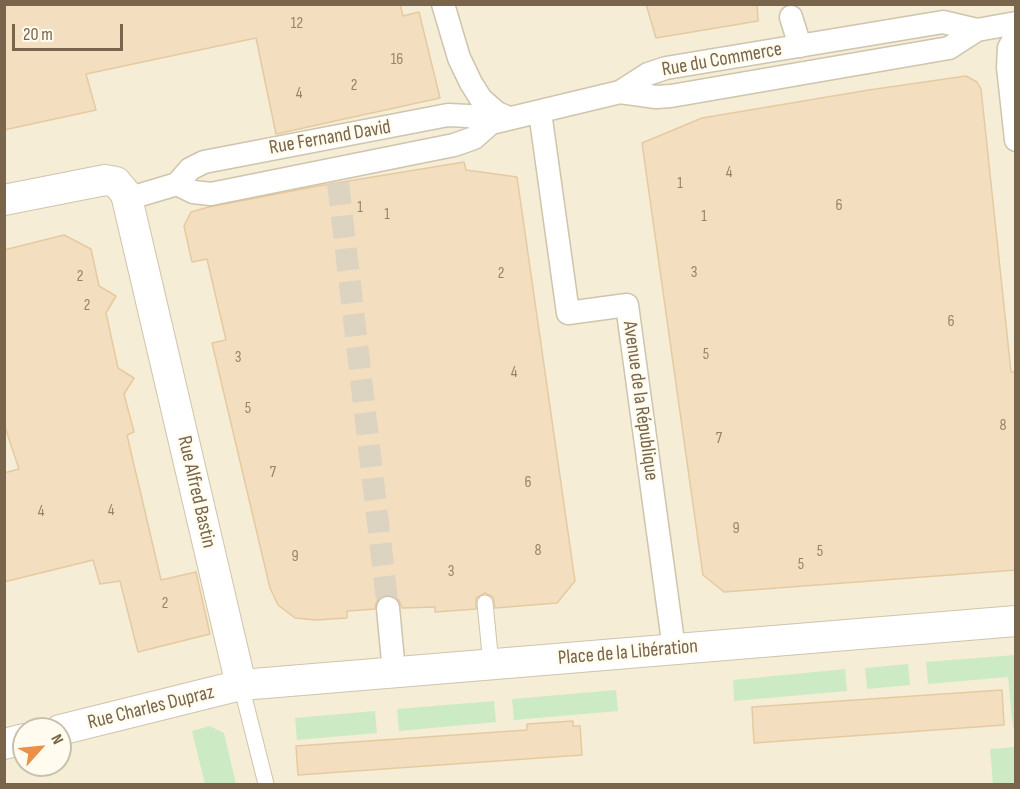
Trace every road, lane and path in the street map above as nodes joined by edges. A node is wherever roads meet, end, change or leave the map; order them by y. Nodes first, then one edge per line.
1 (443, 4) edge
2 (791, 16) dead end
3 (1016, 23) edge
4 (977, 30) junction
5 (1016, 35) edge
6 (800, 46) junction
7 (620, 92) junction
8 (540, 112) junction
9 (500, 121) junction
10 (1016, 140) edge
11 (177, 184) junction
12 (127, 199) junction
13 (4, 200) edge
14 (484, 603) dead end
15 (388, 609) tunnel mouth
16 (1016, 621) edge
17 (674, 649) junction
18 (491, 664) junction
19 (394, 672) junction
20 (241, 685) junction
21 (72, 727) edge
22 (266, 784) edge

1 - 9 street
2 - 6 street
3 - 4 street, Rue du Commerce
4 - 6 street, Rue du Commerce
4 - 7 street, Rue du Commerce
5 - 10 street
6 - 7 street, Rue du Commerce
7 - 8 street
8 - 9 street
8 - 17 street, Avenue de la République
9 - 11 street, Rue Fernand David
9 - 11 street, Rue Fernand David
11 - 12 street, Rue Fernand David
12 - 13 street
12 - 20 street, Rue Alfred Bastin
14 - 18 lane
15 - 19 street
16 - 17 street, Place de la Libération
17 - 18 street, Place de la Libération
18 - 19 street, Place de la Libération
19 - 20 street, Place de la Libération
20 - 21 street, Rue Charles Dupraz
20 - 22 lane, Rue Alfred Bastin

